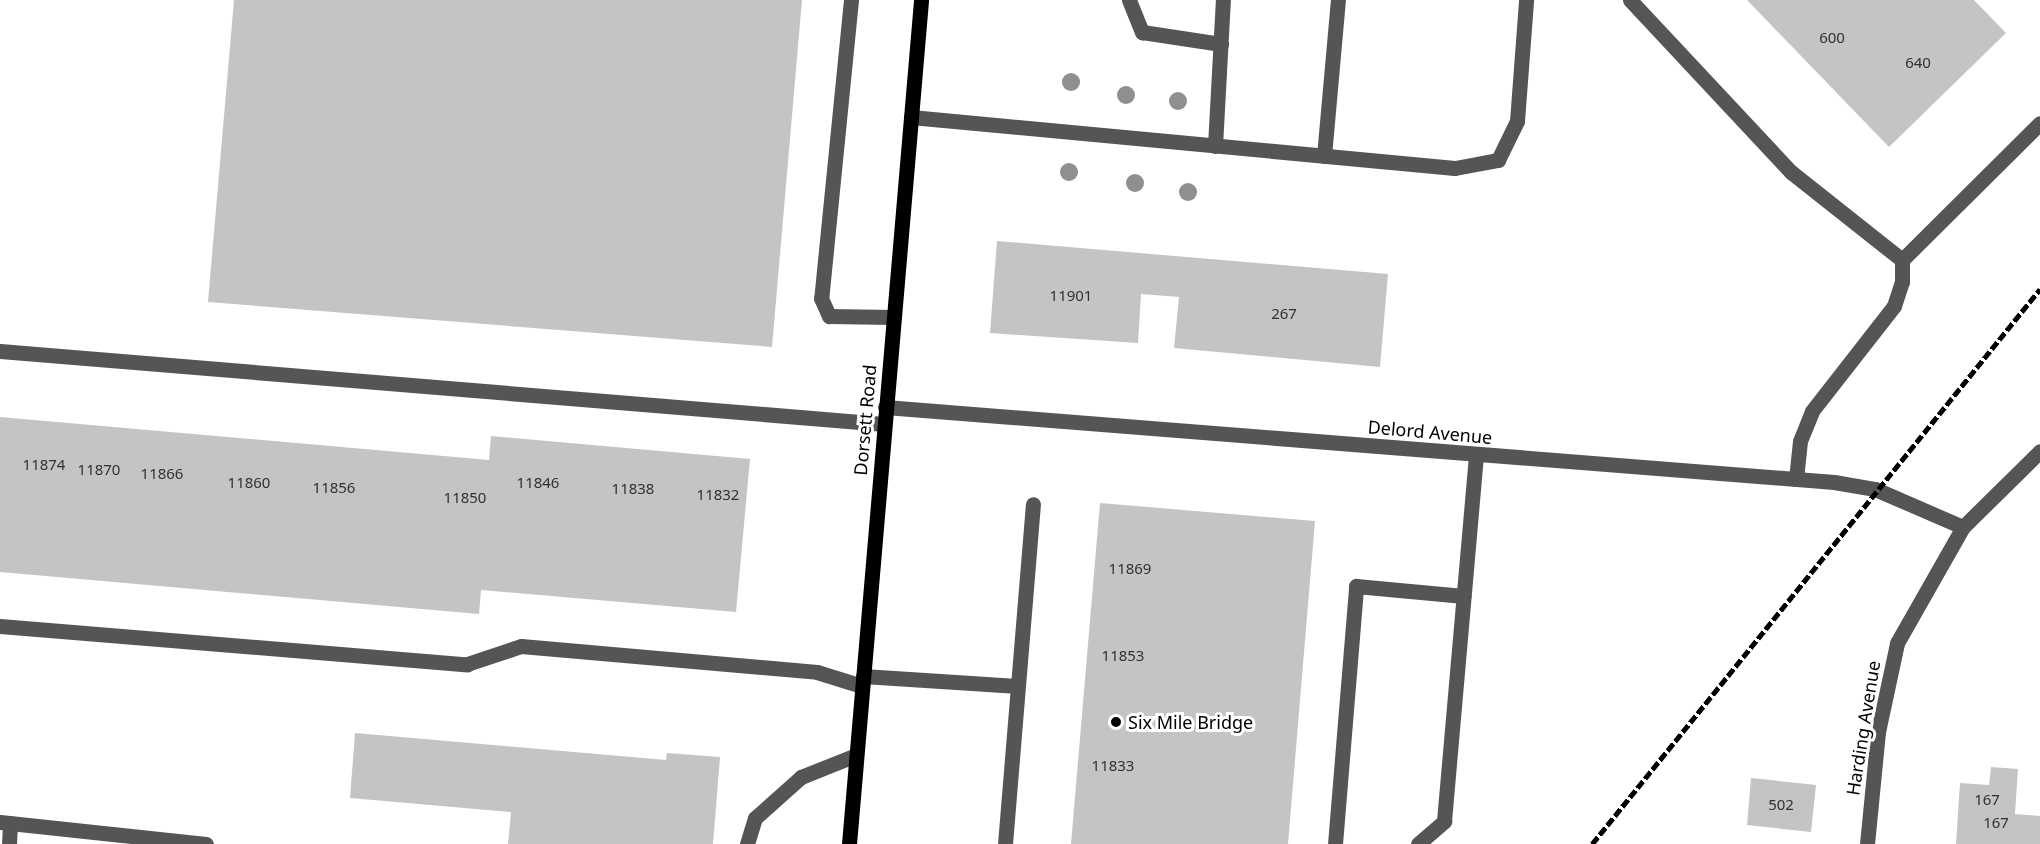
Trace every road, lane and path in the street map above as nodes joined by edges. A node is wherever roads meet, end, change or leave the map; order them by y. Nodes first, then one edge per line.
1 (851, 0) edge
2 (921, 0) edge
3 (1129, 0) edge
4 (1223, 0) edge
5 (1338, 0) edge
6 (1526, 0) edge
7 (1630, 0) edge
8 (1221, 44) junction
9 (911, 117) junction
10 (2040, 123) edge
11 (1215, 146) junction
12 (1324, 156) junction
13 (1902, 260) junction
14 (893, 318) junction
15 (0, 351) edge
16 (885, 407) junction
17 (884, 424) junction
18 (2040, 451) edge
19 (1476, 455) junction
20 (1796, 478) junction
21 (1033, 504) dead end
22 (1963, 527) junction
23 (1464, 596) junction
24 (0, 626) edge
25 (862, 681) junction
26 (1018, 686) junction
27 (856, 755) junction
28 (5, 823) edge
29 (9, 844) edge
30 (206, 844) edge
31 (747, 844) edge
32 (849, 844) edge
33 (1005, 844) edge
34 (1335, 844) edge
35 (1418, 844) edge
36 (1867, 844) edge

1 - 14 street
2 - 9 main road, Dorsett Road
3 - 8 street
4 - 8 street
5 - 12 street
6 - 12 street
7 - 13 street
8 - 11 street
9 - 11 street
9 - 14 main road, Dorsett Road
10 - 13 street
11 - 12 street
13 - 20 street
14 - 16 main road, Dorsett Road
15 - 17 street
16 - 17 main road, Dorsett Road
16 - 19 street, Delord Avenue
17 - 25 main road, Dorsett Road
18 - 22 street, Harding Avenue
19 - 20 street, Delord Avenue
19 - 23 street
20 - 22 street, Delord Avenue
21 - 26 street
22 - 36 street, Harding Avenue
23 - 34 street
23 - 35 street
24 - 25 street
25 - 26 street
25 - 27 main road, Dorsett Road
26 - 33 street
27 - 31 street
27 - 32 main road, Dorsett Road
28 - 29 street
28 - 30 street

